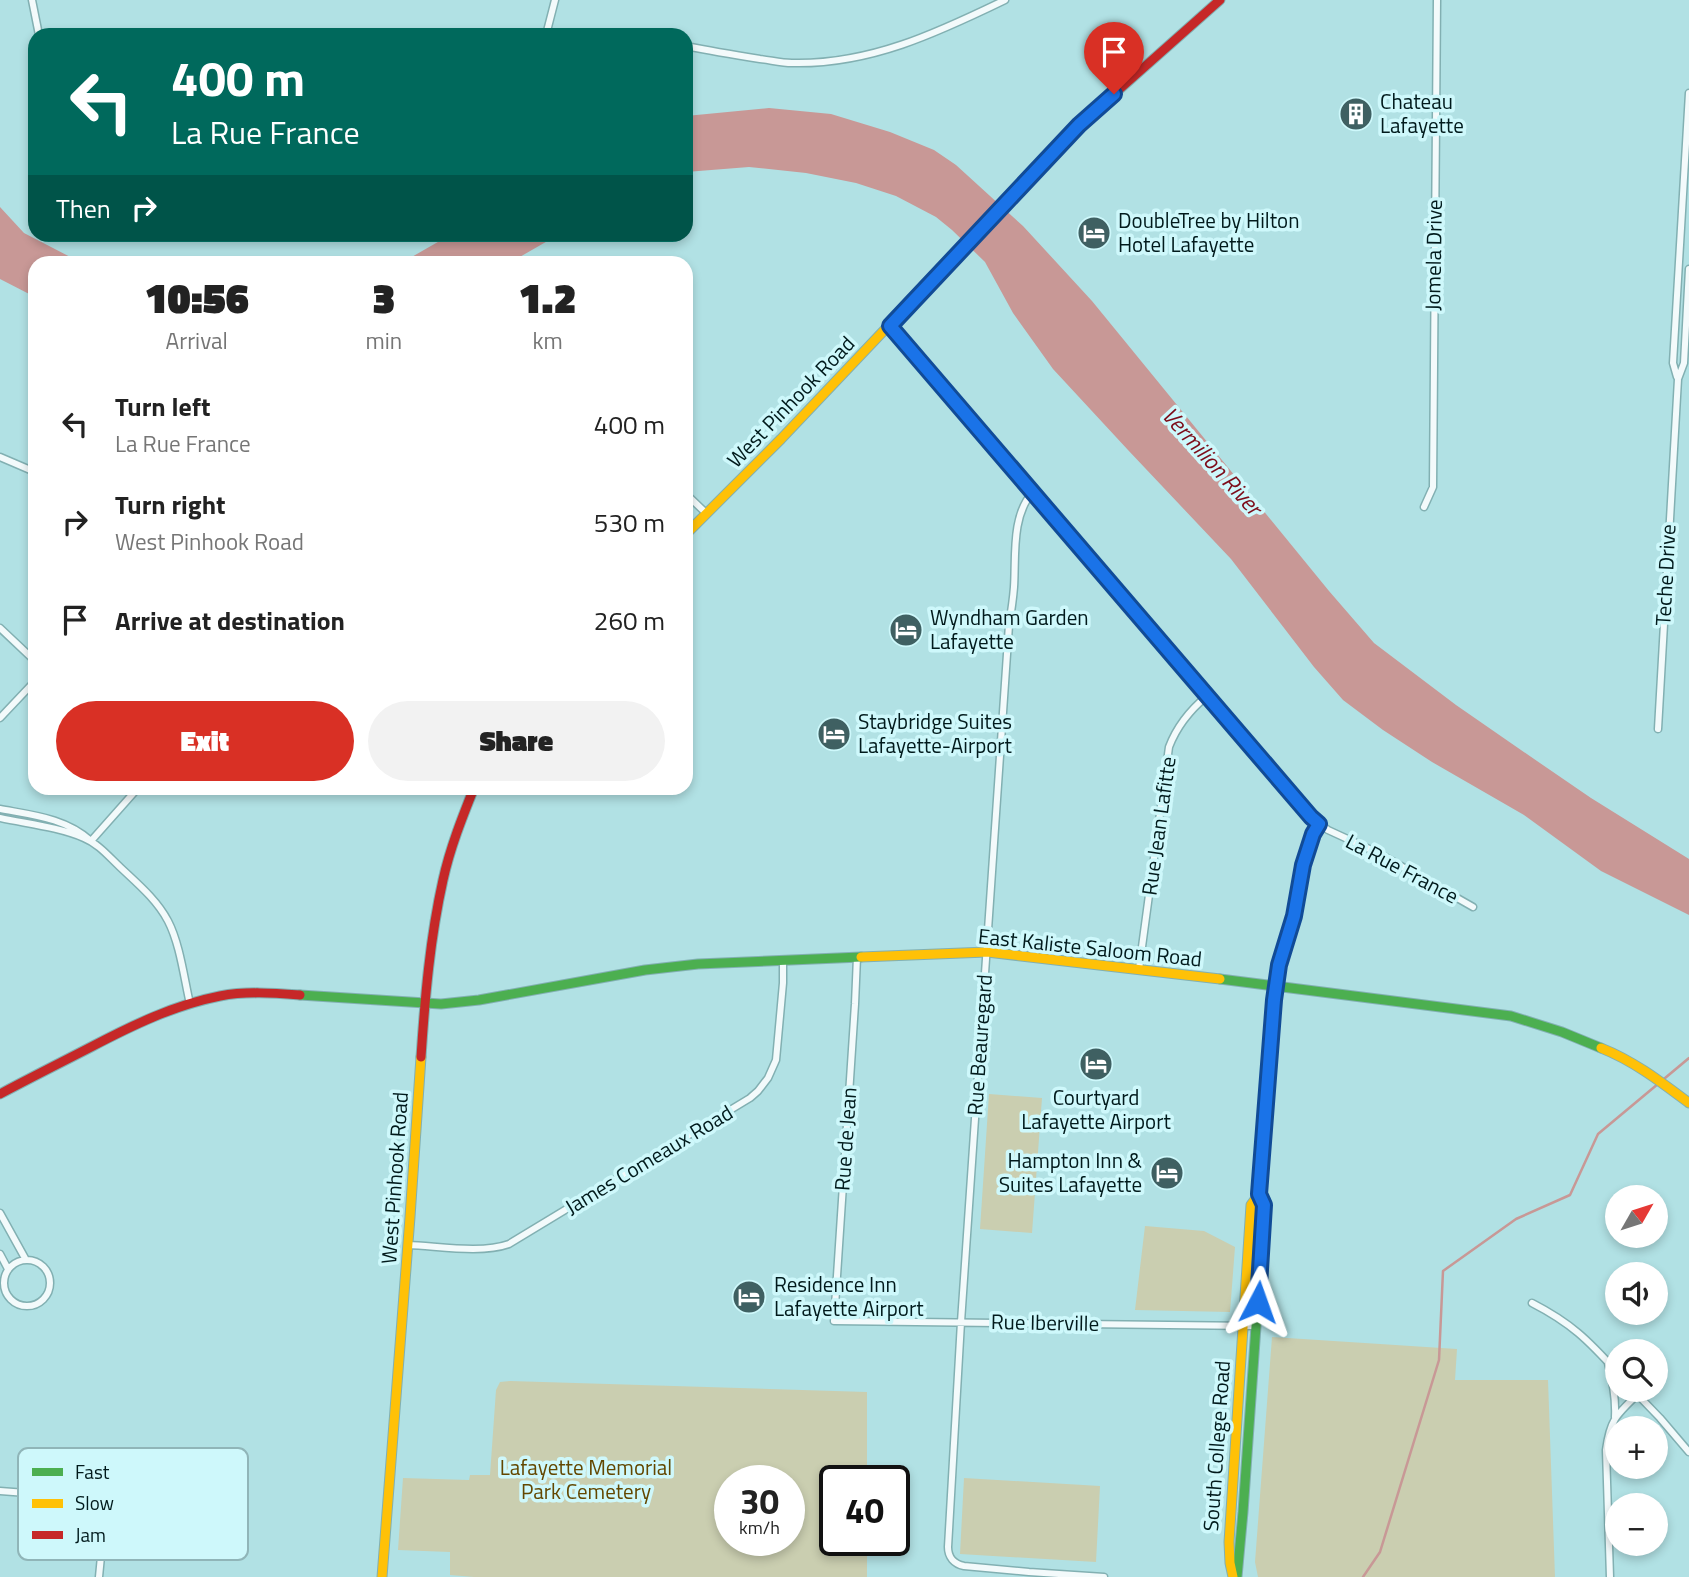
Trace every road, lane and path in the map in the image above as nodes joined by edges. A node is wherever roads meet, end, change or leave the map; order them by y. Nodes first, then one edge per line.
1 (32, 0) edge
2 (555, 0) edge
3 (1005, 0) edge
4 (1437, 0) edge
5 (1216, 1) edge
6 (38, 28) edge
7 (548, 28) edge
8 (693, 47) edge
9 (1689, 93) edge
10 (1685, 227) edge
11 (1689, 268) edge
12 (890, 326) junction
13 (1678, 379) junction
14 (0, 457) edge
15 (28, 469) edge
16 (1033, 492) junction
17 (693, 501) edge
18 (1424, 507) dead end
19 (707, 514) junction
20 (693, 527) edge
21 (0, 628) edge
22 (28, 654) edge
23 (28, 688) edge
24 (1207, 696) junction
25 (0, 718) edge
26 (1657, 729) dead end
27 (132, 795) edge
28 (471, 795) edge
29 (0, 809) edge
30 (0, 818) edge
31 (1319, 824) junction
32 (91, 841) junction
33 (1473, 907) dead end
34 (987, 952) junction
35 (857, 957) junction
36 (783, 961) junction
37 (1139, 969) junction
38 (1276, 985) junction
39 (190, 1004) junction
40 (425, 1004) junction
41 (0, 1094) edge
42 (1689, 1103) edge
43 (1259, 1194) junction
44 (0, 1213) edge
45 (7, 1226) junction
46 (0, 1230) edge
47 (408, 1245) junction
48 (0, 1254) edge
49 (26, 1259) junction
50 (8, 1269) junction
51 (1532, 1303) dead end
52 (834, 1321) joint
53 (961, 1322) junction
54 (1256, 1326) junction
55 (1242, 1327) junction
56 (1605, 1359) edge
57 (1627, 1402) edge
58 (1644, 1402) edge
59 (1616, 1416) edge
60 (1689, 1452) edge
61 (1607, 1479) edge
62 (0, 1491) edge
63 (18, 1492) edge
64 (382, 1577) edge
65 (1104, 1577) edge
66 (1235, 1577) edge
67 (1610, 1577) edge

1 - 6 street
2 - 7 street
3 - 8 street
4 - 18 street, Jomela Drive
5 - 12 main road, West Pinhook Road
9 - 10 street, Teche Drive
10 - 13 street, Teche Drive
11 - 13 street, Teche Drive
12 - 16 street, La Rue France
12 - 19 main road, West Pinhook Road
13 - 26 street, Teche Drive
14 - 15 street
16 - 24 street, La Rue France
16 - 34 street, Rue Beauregard
17 - 19 street
19 - 20 main road, West Pinhook Road
21 - 22 street
23 - 25 street
24 - 31 street, La Rue France
24 - 37 street, Rue Jean Lafitte
27 - 32 street
28 - 40 main road, West Pinhook Road
29 - 32 street
30 - 32 street
31 - 33 street, La Rue France
31 - 38 street, South College Road
32 - 39 street
34 - 35 main road, East Kaliste Saloom Road
34 - 37 main road, East Kaliste Saloom Road
34 - 53 street, Rue Beauregard
35 - 36 main road, East Kaliste Saloom Road
35 - 52 street, Rue de Jean
36 - 40 main road, East Kaliste Saloom Road
36 - 47 street, James Comeaux Road
37 - 38 main road, East Kaliste Saloom Road
38 - 42 main road, East Kaliste Saloom Road
38 - 43 main road, South College Road
39 - 40 main road, East Kaliste Saloom Road
39 - 41 main road, East Kaliste Saloom Road
40 - 47 main road, West Pinhook Road
43 - 54 main road, South College Road
43 - 55 main road, South College Road
44 - 45 street
45 - 46 street
45 - 49 street
47 - 64 main road, West Pinhook Road
48 - 50 street
49 - 50 street
49 - 50 street
51 - 56 street
52 - 53 street, Rue Iberville
53 - 55 street, Rue Iberville
53 - 65 street, Rue Beauregard
54 - 55 street, Rue Iberville
54 - 66 main road, South College Road
55 - 66 main road, South College Road
57 - 59 street
58 - 60 street
61 - 67 street
62 - 63 street

